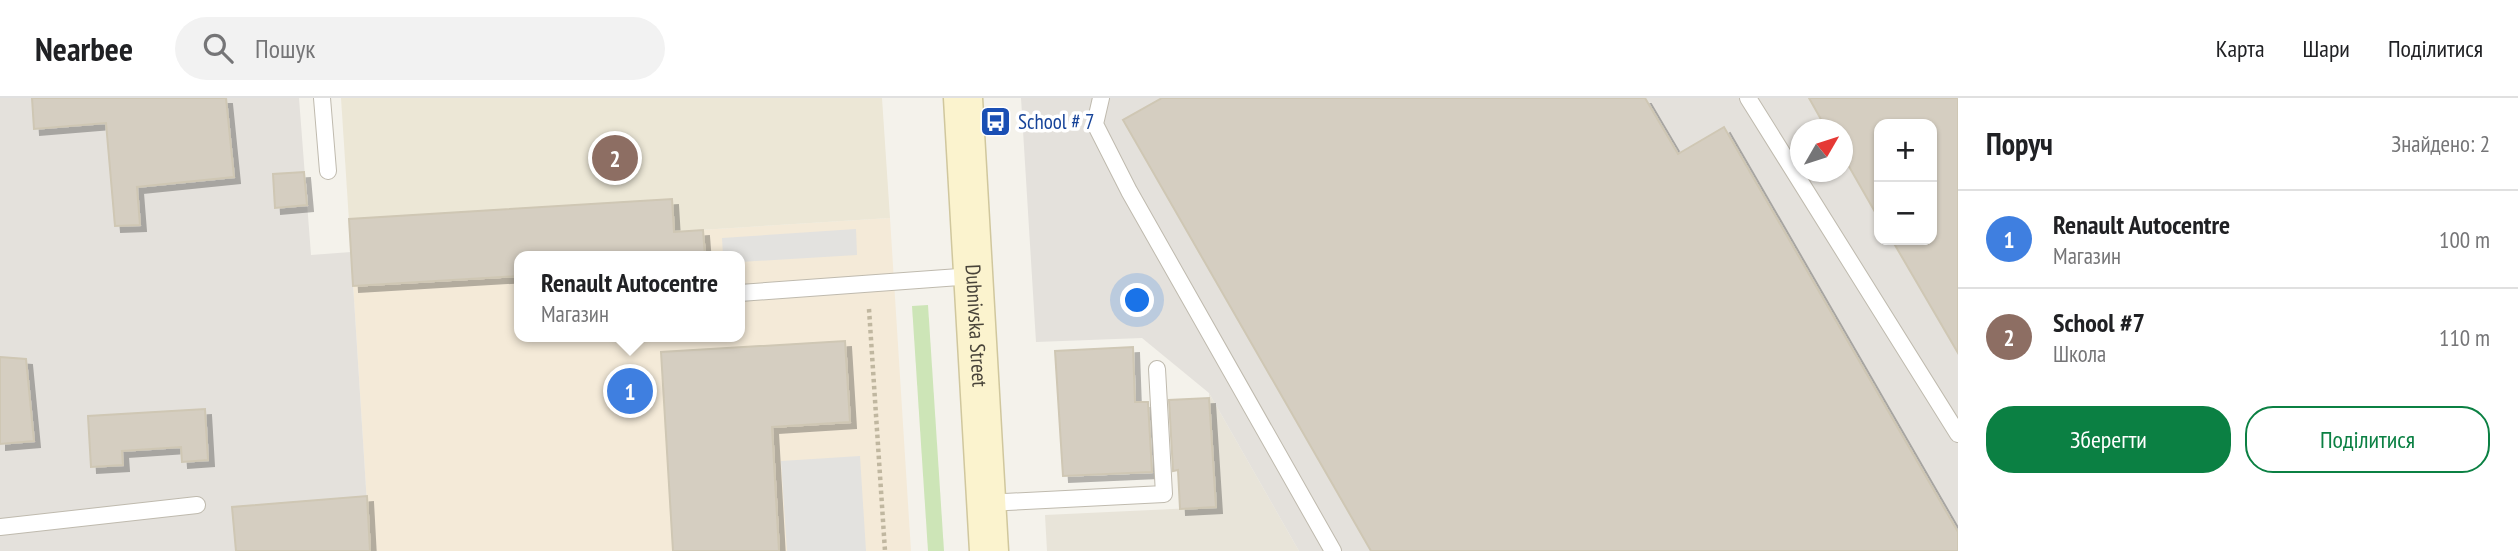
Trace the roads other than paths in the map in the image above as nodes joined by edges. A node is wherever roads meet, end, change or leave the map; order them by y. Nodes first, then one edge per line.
1 (322, 98) edge
2 (963, 98) edge
3 (1101, 98) edge
4 (1748, 98) edge
5 (328, 172) dead end
6 (973, 276) junction
7 (745, 293) edge
8 (1157, 369) dead end
9 (1958, 434) edge
10 (986, 503) junction
11 (197, 505) dead end
12 (0, 527) edge
13 (989, 551) edge
14 (1333, 551) edge

1 - 5 lane
2 - 6 main road, Dubnivska Street
3 - 14 lane
4 - 9 lane
6 - 7 lane
6 - 10 main road, Dubnivska Street
8 - 10 lane
10 - 13 main road, Dubnivska Street
11 - 12 lane

